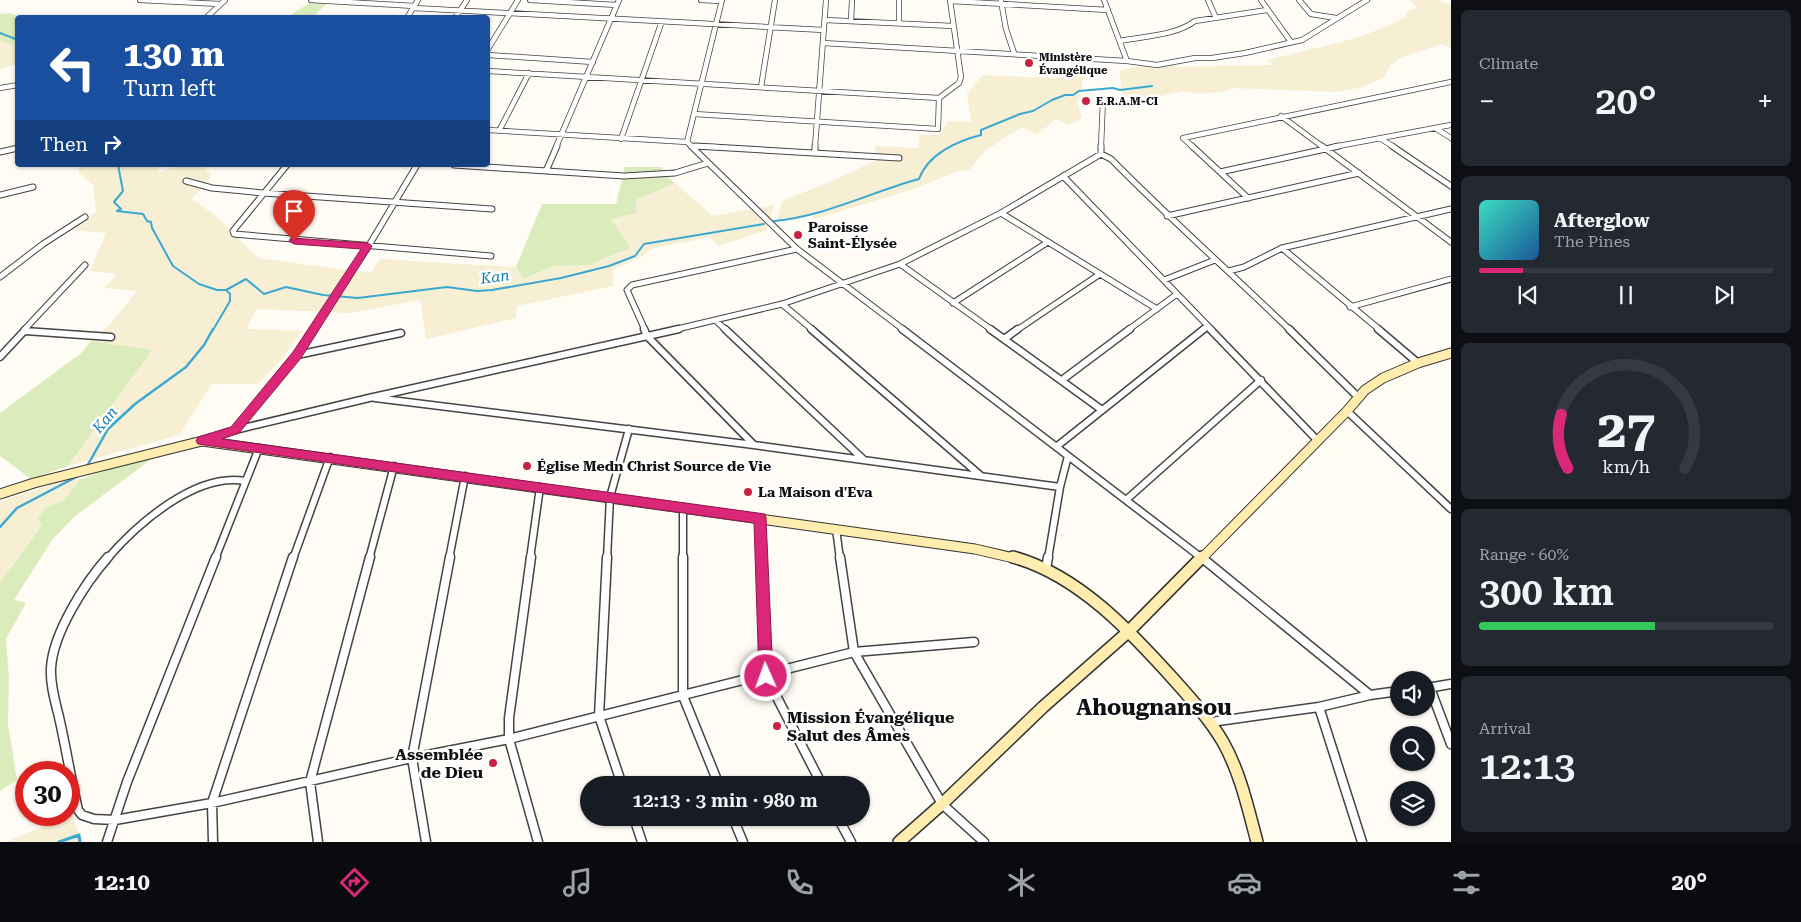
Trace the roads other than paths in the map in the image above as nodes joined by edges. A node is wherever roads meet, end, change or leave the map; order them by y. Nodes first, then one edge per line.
1 (140, 0) edge
2 (225, 0) edge
3 (311, 0) edge
4 (418, 0) edge
5 (467, 0) edge
6 (518, 0) edge
7 (530, 0) edge
8 (701, 0) edge
9 (775, 0) edge
10 (826, 0) edge
11 (852, 0) edge
12 (899, 0) edge
13 (1051, 0) edge
14 (1104, 0) edge
15 (1208, 0) edge
16 (1260, 0) edge
17 (1299, 0) edge
18 (1367, 0) edge
19 (566, 1) edge
20 (721, 1) edge
21 (950, 1) edge
22 (618, 2) edge
23 (1001, 2) edge
24 (220, 4) junction
25 (414, 7) junction
26 (1053, 7) junction
27 (460, 10) junction
28 (1108, 10) junction
29 (1267, 10) junction
30 (510, 13) junction
31 (209, 15) edge
32 (409, 15) edge
33 (457, 15) edge
34 (611, 18) junction
35 (1216, 18) junction
36 (1336, 18) junction
37 (825, 20) junction
38 (662, 21) junction
39 (850, 21) junction
40 (900, 23) junction
41 (715, 24) junction
42 (770, 26) junction
43 (953, 26) junction
44 (824, 30) junction
45 (1120, 41) junction
46 (1291, 42) junction
47 (823, 43) junction
48 (490, 47) edge
49 (957, 51) junction
50 (1014, 53) junction
51 (490, 55) edge
52 (1127, 61) junction
53 (593, 62) junction
54 (490, 71) edge
55 (529, 73) junction
56 (586, 76) junction
57 (640, 80) junction
58 (1451, 82) edge
59 (700, 84) junction
60 (15, 86) edge
61 (761, 87) junction
62 (0, 88) edge
63 (820, 90) junction
64 (939, 98) junction
65 (1103, 99) dead end
66 (694, 114) junction
67 (1281, 116) junction
68 (818, 121) junction
69 (1451, 125) edge
70 (1435, 128) junction
71 (490, 130) edge
72 (499, 131) junction
73 (561, 135) junction
74 (1451, 138) edge
75 (620, 139) junction
76 (1382, 139) junction
77 (687, 142) junction
78 (691, 146) junction
79 (15, 149) edge
80 (1325, 149) junction
81 (0, 152) edge
82 (815, 153) junction
83 (1101, 154) junction
84 (899, 158) dead end
85 (708, 163) junction
86 (285, 167) edge
87 (416, 167) edge
88 (485, 167) edge
89 (546, 171) junction
90 (1220, 172) junction
91 (1359, 174) junction
92 (1063, 176) junction
93 (186, 181) dead end
94 (1451, 186) edge
95 (33, 187) dead end
96 (263, 194) junction
97 (0, 195) edge
98 (1248, 198) junction
99 (395, 202) junction
100 (492, 209) dead end
101 (1451, 209) edge
102 (1001, 212) junction
103 (85, 216) dead end
104 (1167, 216) junction
105 (1417, 217) junction
106 (1048, 242) junction
107 (1451, 242) edge
108 (368, 246) junction
109 (1282, 248) junction
110 (797, 250) junction
111 (491, 256) dead end
112 (1215, 260) junction
113 (900, 264) junction
114 (85, 265) dead end
115 (1229, 271) junction
116 (1100, 274) junction
117 (0, 277) edge
118 (1451, 279) edge
119 (1164, 280) junction
120 (842, 285) junction
121 (1177, 294) junction
122 (953, 303) junction
123 (782, 304) junction
124 (1350, 307) junction
125 (1157, 309) junction
126 (716, 322) junction
127 (1208, 326) junction
128 (25, 330) junction
129 (401, 333) dead end
130 (647, 336) junction
131 (111, 337) dead end
132 (1004, 339) junction
133 (1451, 353) edge
134 (297, 355) junction
135 (0, 357) edge
136 (1418, 363) junction
137 (1062, 380) junction
138 (1261, 380) junction
139 (1358, 397) junction
140 (369, 398) junction
141 (1102, 410) junction
142 (1347, 411) junction
143 (629, 429) junction
144 (235, 430) junction
145 (1317, 440) junction
146 (202, 441) junction
147 (754, 445) junction
148 (1056, 447) junction
149 (260, 448) junction
150 (1068, 456) junction
151 (330, 457) junction
152 (864, 460) junction
153 (394, 466) junction
154 (465, 476) junction
155 (981, 476) junction
156 (245, 481) junction
157 (540, 487) junction
158 (1060, 487) junction
159 (0, 494) edge
160 (610, 497) junction
161 (1126, 500) junction
162 (683, 507) junction
163 (1451, 509) edge
164 (760, 518) junction
165 (836, 529) junction
166 (1202, 558) junction
167 (1046, 569) junction
168 (1128, 632) junction
169 (974, 642) dead end
170 (854, 652) junction
171 (766, 676) junction
172 (1451, 684) edge
173 (1435, 687) edge
174 (1390, 692) edge
175 (1370, 695) junction
176 (683, 696) junction
177 (1435, 705) edge
178 (1319, 707) junction
179 (599, 716) junction
180 (1211, 722) junction
181 (509, 739) junction
182 (1451, 744) edge
183 (412, 758) junction
184 (619, 776) edge
185 (715, 776) edge
186 (817, 776) edge
187 (310, 782) junction
188 (212, 803) junction
189 (942, 804) junction
190 (115, 820) junction
191 (637, 826) edge
192 (736, 826) edge
193 (842, 826) edge
194 (107, 842) edge
195 (213, 842) edge
196 (318, 842) edge
197 (426, 842) edge
198 (538, 842) edge
199 (642, 842) edge
200 (743, 842) edge
201 (851, 842) edge
202 (899, 842) edge
203 (984, 842) edge
204 (1257, 842) edge
205 (1362, 842) edge

1 - 24 street
2 - 24 street
3 - 25 street
4 - 25 street
5 - 27 street
6 - 30 street
7 - 19 street
8 - 20 street
9 - 42 street
10 - 37 street
11 - 39 street
12 - 40 street
13 - 26 street
14 - 28 street
15 - 35 street
16 - 29 street
17 - 36 street
18 - 36 street
19 - 22 street
20 - 41 street
21 - 23 street
21 - 43 street
22 - 34 street
23 - 26 street
23 - 50 street
24 - 31 street
25 - 27 street
25 - 32 street
26 - 28 street
27 - 30 street
27 - 33 street
28 - 45 street
29 - 35 street
29 - 46 street
30 - 34 street
30 - 48 street
34 - 38 street
34 - 53 street
35 - 45 street
36 - 46 street
37 - 39 street
37 - 44 street
38 - 41 street
38 - 57 street
39 - 40 street
40 - 43 street
41 - 42 street
41 - 59 street
42 - 44 street
42 - 61 street
43 - 49 street
44 - 47 street
45 - 52 street
46 - 52 street
47 - 49 street
47 - 63 street
49 - 50 street
49 - 64 street
50 - 52 street
51 - 53 street
53 - 56 street
54 - 55 street
55 - 56 street
55 - 72 street
56 - 57 street
56 - 73 street
57 - 59 street
57 - 75 street
58 - 67 street
59 - 61 street
59 - 66 street
60 - 62 street
61 - 63 street
63 - 64 street
63 - 68 street
64 - 68 street
65 - 83 street
66 - 68 street
66 - 77 street
67 - 80 street
67 - 90 street
68 - 82 street
69 - 70 street
70 - 74 street
70 - 76 street
71 - 72 street
72 - 73 street
73 - 75 street
73 - 89 street
75 - 77 street
76 - 80 street
76 - 94 street
77 - 78 street
78 - 82 street
78 - 85 street
79 - 81 street
80 - 90 street
80 - 91 street
82 - 84 street
83 - 92 street
83 - 104 street
85 - 89 street
85 - 110 street
86 - 96 street
87 - 99 street
88 - 89 street
90 - 98 street
91 - 98 street
91 - 105 street
92 - 102 street
92 - 119 street
93 - 96 street
95 - 97 street
96 - 99 street
96 - 108 street
98 - 104 street
99 - 100 street
99 - 108 street
101 - 105 street
102 - 106 street
102 - 113 street
103 - 117 street
104 - 112 street
105 - 107 street
105 - 109 street
106 - 116 street
106 - 122 street
108 - 111 street
108 - 134 street
109 - 115 street
109 - 124 street
110 - 120 street
110 - 130 street
112 - 115 street
112 - 119 street
113 - 120 street
113 - 122 street
114 - 128 street
115 - 139 street
116 - 125 street
116 - 132 street
118 - 124 street
119 - 121 street
120 - 123 street
120 - 148 street
121 - 125 street
121 - 127 street
122 - 132 street
123 - 126 street
123 - 155 street
124 - 136 street
125 - 137 street
126 - 130 street
126 - 152 street
127 - 138 street
127 - 141 street
128 - 131 street
128 - 135 street
129 - 134 street
130 - 140 street
130 - 147 street
132 - 137 street
133 - 136 street
134 - 144 street
136 - 139 street
137 - 141 street
138 - 145 street
138 - 161 street
139 - 142 street
140 - 143 street
140 - 144 street
141 - 148 street
142 - 145 street
142 - 163 street
143 - 147 street
143 - 160 street
144 - 146 street
145 - 166 street
146 - 149 street
146 - 159 street
147 - 152 street
148 - 150 street
149 - 151 street
149 - 156 street
150 - 158 street
150 - 161 street
151 - 153 street
151 - 188 street
152 - 155 street
153 - 154 street
153 - 187 street
154 - 157 street
154 - 183 street
155 - 158 street
156 - 190 street
156 - 190 street
157 - 160 street
157 - 181 street
158 - 167 street
160 - 162 street
160 - 179 street
161 - 166 street
162 - 164 street
162 - 176 street
164 - 165 street
164 - 171 street
165 - 167 street
165 - 170 street
166 - 168 street
166 - 175 street
167 - 168 street
168 - 180 street
168 - 189 street
169 - 170 street
170 - 171 street
170 - 189 street
171 - 176 street
171 - 186 street
172 - 173 street
174 - 175 street
175 - 178 street
176 - 179 street
176 - 185 street
177 - 182 street
178 - 180 street
178 - 205 street
179 - 181 street
179 - 184 street
180 - 204 street
181 - 183 street
181 - 198 street
183 - 187 street
183 - 197 street
187 - 188 street
187 - 196 street
188 - 190 street
188 - 195 street
189 - 202 street
189 - 203 street
190 - 194 street
191 - 199 street
192 - 200 street
193 - 201 street

